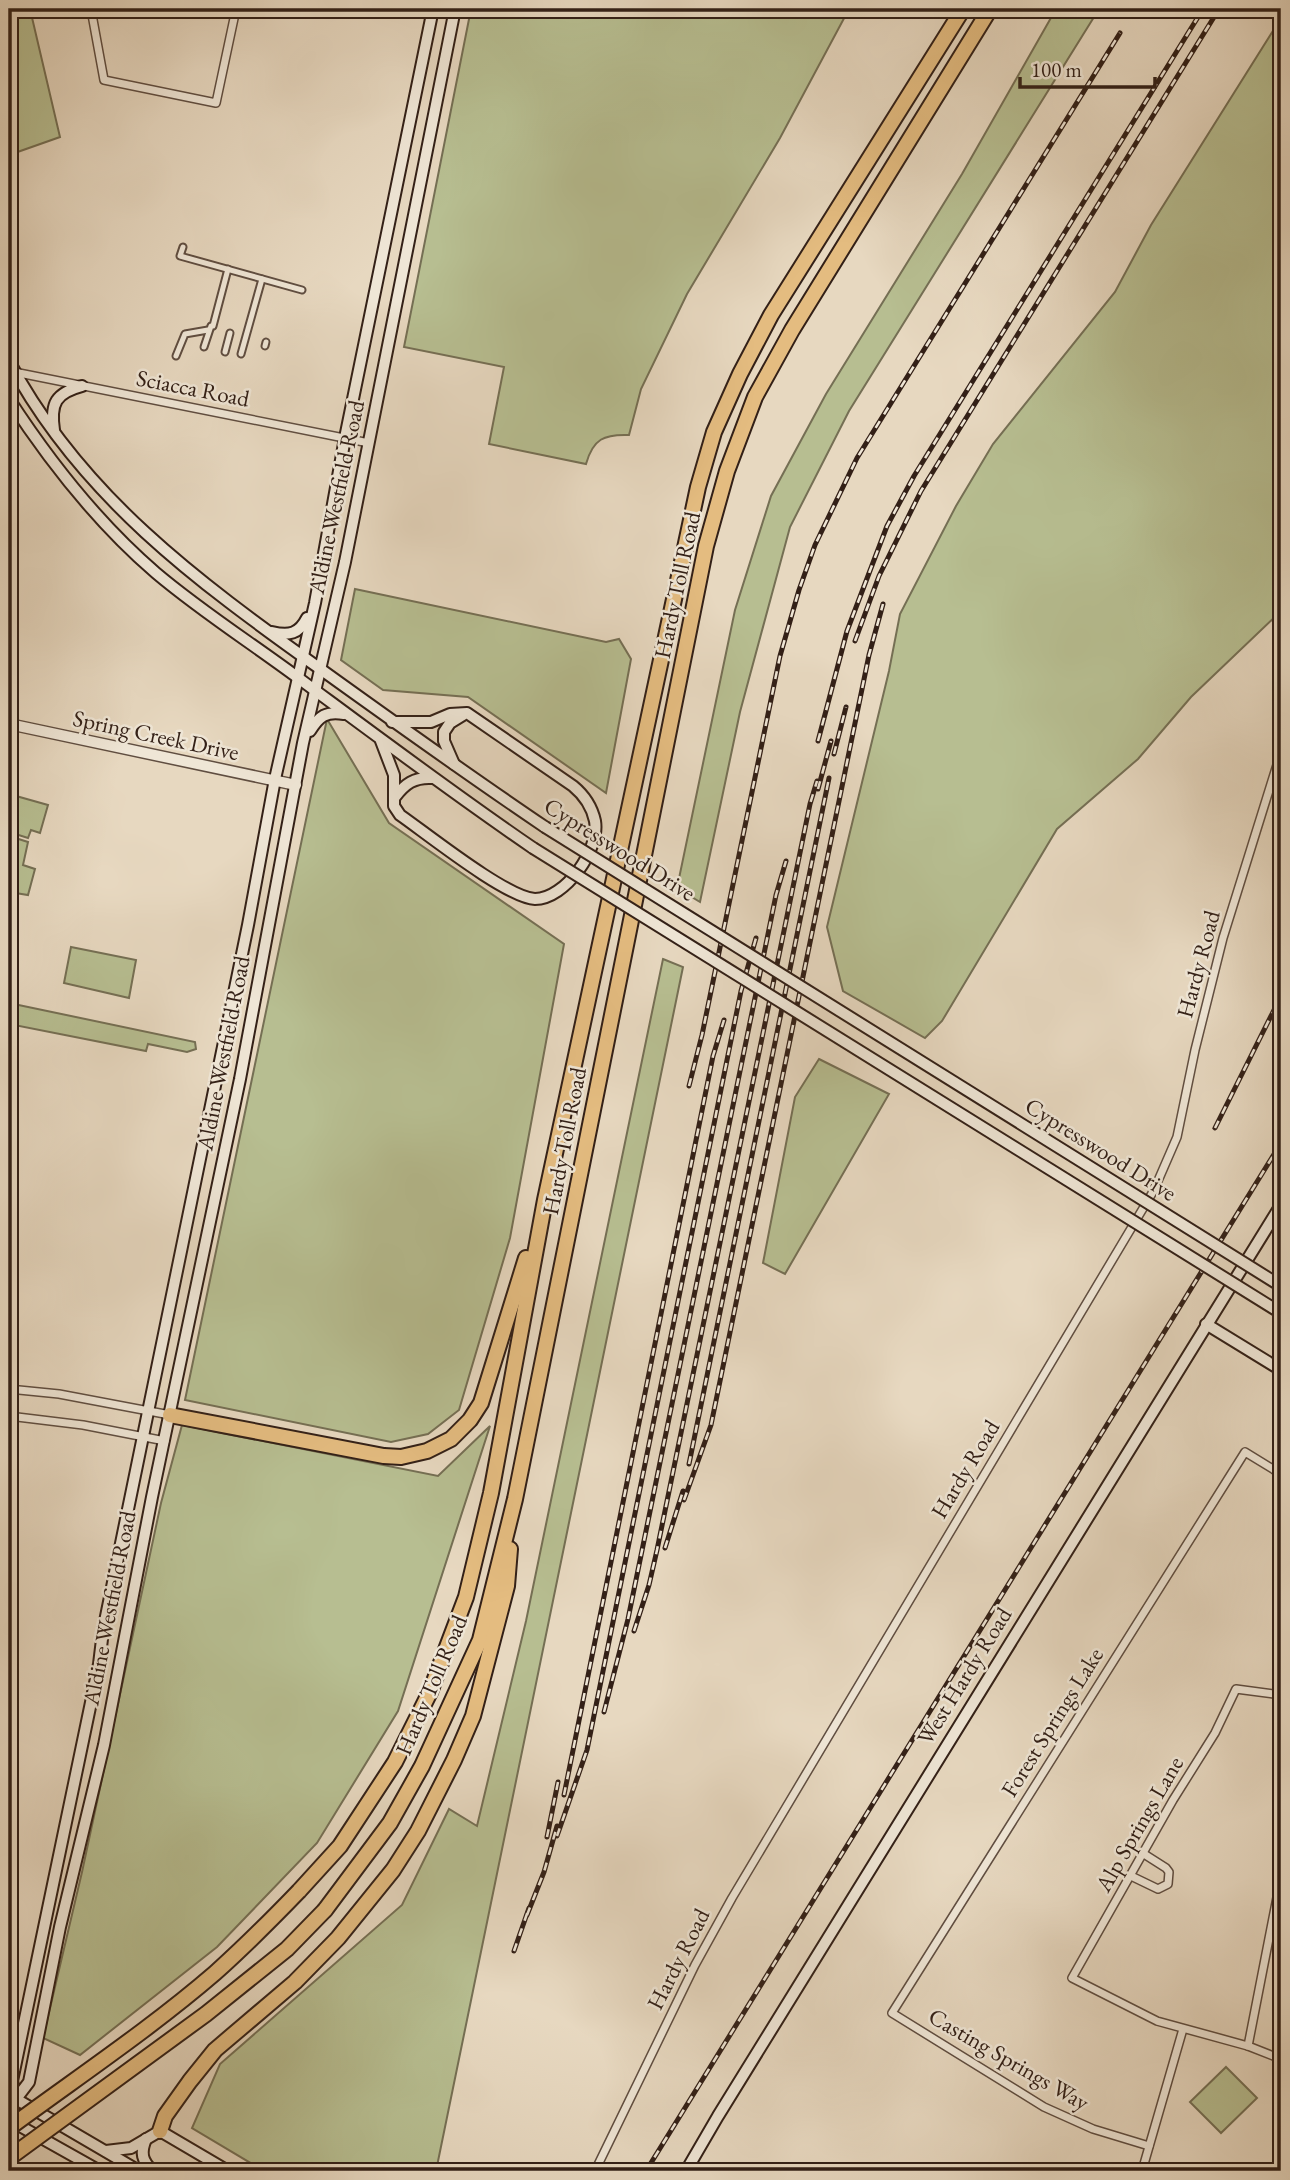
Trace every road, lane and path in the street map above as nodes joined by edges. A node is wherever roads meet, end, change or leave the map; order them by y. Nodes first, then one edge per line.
1 (91, 9) edge
2 (236, 9) edge
3 (433, 9) edge
4 (455, 9) edge
5 (963, 9) edge
6 (990, 9) edge
7 (183, 247) dead end
8 (381, 261) junction
9 (405, 265) junction
10 (228, 269) junction
11 (262, 279) junction
12 (302, 290) dead end
13 (208, 330) junction
14 (244, 340) junction
15 (204, 348) dead end
16 (225, 352) dead end
17 (241, 354) dead end
18 (176, 356) dead end
19 (9, 361) edge
20 (12, 371) edge
21 (82, 386) junction
22 (9, 399) edge
23 (55, 433) junction
24 (345, 438) junction
25 (369, 443) junction
26 (141, 530) junction
27 (127, 545) junction
28 (315, 603) junction
29 (269, 632) junction
30 (302, 657) junction
31 (321, 670) junction
32 (298, 678) junction
33 (316, 691) junction
34 (467, 713) junction
35 (347, 715) junction
36 (392, 722) junction
37 (9, 724) edge
38 (381, 741) junction
39 (303, 743) junction
40 (1281, 752) edge
41 (454, 764) junction
42 (432, 778) junction
43 (275, 779) junction
44 (296, 785) junction
45 (395, 797) junction
46 (247, 925) junction
47 (269, 931) junction
48 (216, 1073) junction
49 (240, 1079) junction
50 (545, 1200) junction
51 (1281, 1205) edge
52 (1278, 1218) edge
53 (186, 1219) junction
54 (209, 1225) junction
55 (1281, 1286) edge
56 (1281, 1313) edge
57 (1206, 1324) junction
58 (1281, 1370) edge
59 (9, 1389) edge
60 (149, 1411) junction
61 (170, 1415) junction
62 (9, 1416) edge
63 (144, 1437) junction
64 (165, 1441) junction
65 (1281, 1474) edge
66 (515, 1499) junction
67 (99, 1664) junction
68 (119, 1668) junction
69 (1281, 1695) edge
70 (67, 1815) junction
71 (86, 1819) junction
72 (1143, 1854) junction
73 (1131, 1876) junction
74 (1281, 1877) edge
75 (42, 1927) junction
76 (59, 1932) junction
77 (892, 2013) joint
78 (1183, 2029) junction
79 (1248, 2046) junction
80 (1281, 2059) edge
81 (16, 2099) junction
82 (9, 2125) edge
83 (160, 2131) junction
84 (146, 2139) junction
85 (1149, 2146) junction
86 (106, 2151) junction
87 (76, 2156) junction
88 (9, 2158) edge
89 (89, 2171) edge
90 (100, 2171) edge
91 (139, 2171) edge
92 (153, 2171) edge
93 (228, 2171) edge
94 (595, 2171) edge
95 (686, 2171) edge
96 (1142, 2171) edge

1 - 2 street
3 - 8 main road, Aldine Westfield Road
4 - 9 main road, Aldine Westfield Road
5 - 50 highway, Hardy Toll Road
6 - 66 highway, Hardy Toll Road
7 - 10 street
8 - 9 main road
8 - 24 main road, Aldine Westfield Road
9 - 25 main road, Aldine Westfield Road
10 - 11 street
10 - 13 street
11 - 12 street
11 - 14 street
13 - 15 street
13 - 18 street
14 - 16 street
14 - 17 street
19 - 20 main road, Cypresswood Drive
20 - 21 street, Sciacca Road
20 - 23 main road, Cypresswood Drive
21 - 23 main road
21 - 24 street, Sciacca Road
22 - 27 main road, Cypresswood Drive
23 - 26 main road, Cypresswood Drive
24 - 25 street, Sciacca Road
24 - 28 main road, Aldine Westfield Road
25 - 31 main road, Aldine Westfield Road
26 - 27 main road
26 - 29 main road, Cypresswood Drive
27 - 32 main road, Cypresswood Drive
28 - 29 main road
28 - 30 main road, Aldine Westfield Road
29 - 30 main road, Cypresswood Drive
30 - 31 main road, Cypresswood Drive
30 - 32 main road, Aldine Westfield Road
31 - 33 main road, Aldine Westfield Road
31 - 36 main road, Cypresswood Drive
32 - 33 main road, Cypresswood Drive
32 - 43 main road, Aldine Westfield Road
33 - 35 main road, Cypresswood Drive
33 - 39 main road, Aldine Westfield Road
34 - 36 main road
34 - 41 main road
34 - 45 main road
35 - 38 main road, Cypresswood Drive
35 - 39 main road
36 - 41 main road, Cypresswood Drive
37 - 43 street, Spring Creek Drive
38 - 42 main road, Cypresswood Drive
38 - 45 main road
39 - 44 main road, Aldine Westfield Road
40 - 94 street, Hardy Road
41 - 55 main road, Cypresswood Drive, bridge
42 - 45 main road
42 - 56 main road, Cypresswood Drive, bridge
43 - 44 street, Spring Creek Drive
43 - 46 main road, Aldine Westfield Road
44 - 47 main road, Aldine Westfield Road
46 - 47 main road
46 - 48 main road, Aldine Westfield Road
47 - 49 main road, Aldine Westfield Road
48 - 49 main road
48 - 53 main road, Aldine Westfield Road
49 - 54 main road, Aldine Westfield Road
50 - 61 highway
50 - 82 highway, Hardy Toll Road, bridge
51 - 52 main road, West Hardy Road
52 - 57 main road, West Hardy Road
53 - 54 main road
53 - 60 main road, Aldine Westfield Road
54 - 61 main road, Aldine Westfield Road
57 - 58 main road
57 - 95 main road, West Hardy Road
59 - 60 street
60 - 61 street
60 - 63 main road, Aldine Westfield Road
61 - 64 main road, Aldine Westfield Road
62 - 63 street
63 - 64 street
63 - 67 main road, Aldine Westfield Road
64 - 68 main road, Aldine Westfield Road
65 - 77 street, Forest Springs Lake
66 - 83 highway
66 - 88 highway, Hardy Toll Road, bridge
67 - 68 main road
67 - 70 main road, Aldine Westfield Road
68 - 71 main road, Aldine Westfield Road
69 - 72 street, Alp Springs Lane
70 - 71 main road
70 - 75 main road, Aldine Westfield Road
71 - 76 main road, Aldine Westfield Road
72 - 73 street, Alp Springs Lane
72 - 73 street
73 - 78 street, Alp Springs Lane
74 - 79 street
75 - 76 main road
75 - 81 main road, Aldine Westfield Road
76 - 81 main road, Aldine Westfield Road
77 - 85 street, Casting Springs Way
78 - 79 street
78 - 85 street
79 - 80 street
81 - 82 main road, Aldine Westfield Road
81 - 86 main road
82 - 87 main road
83 - 84 main road
83 - 93 main road
84 - 86 main road
84 - 92 main road
85 - 96 street
86 - 91 main road
87 - 89 main road
87 - 90 main road

